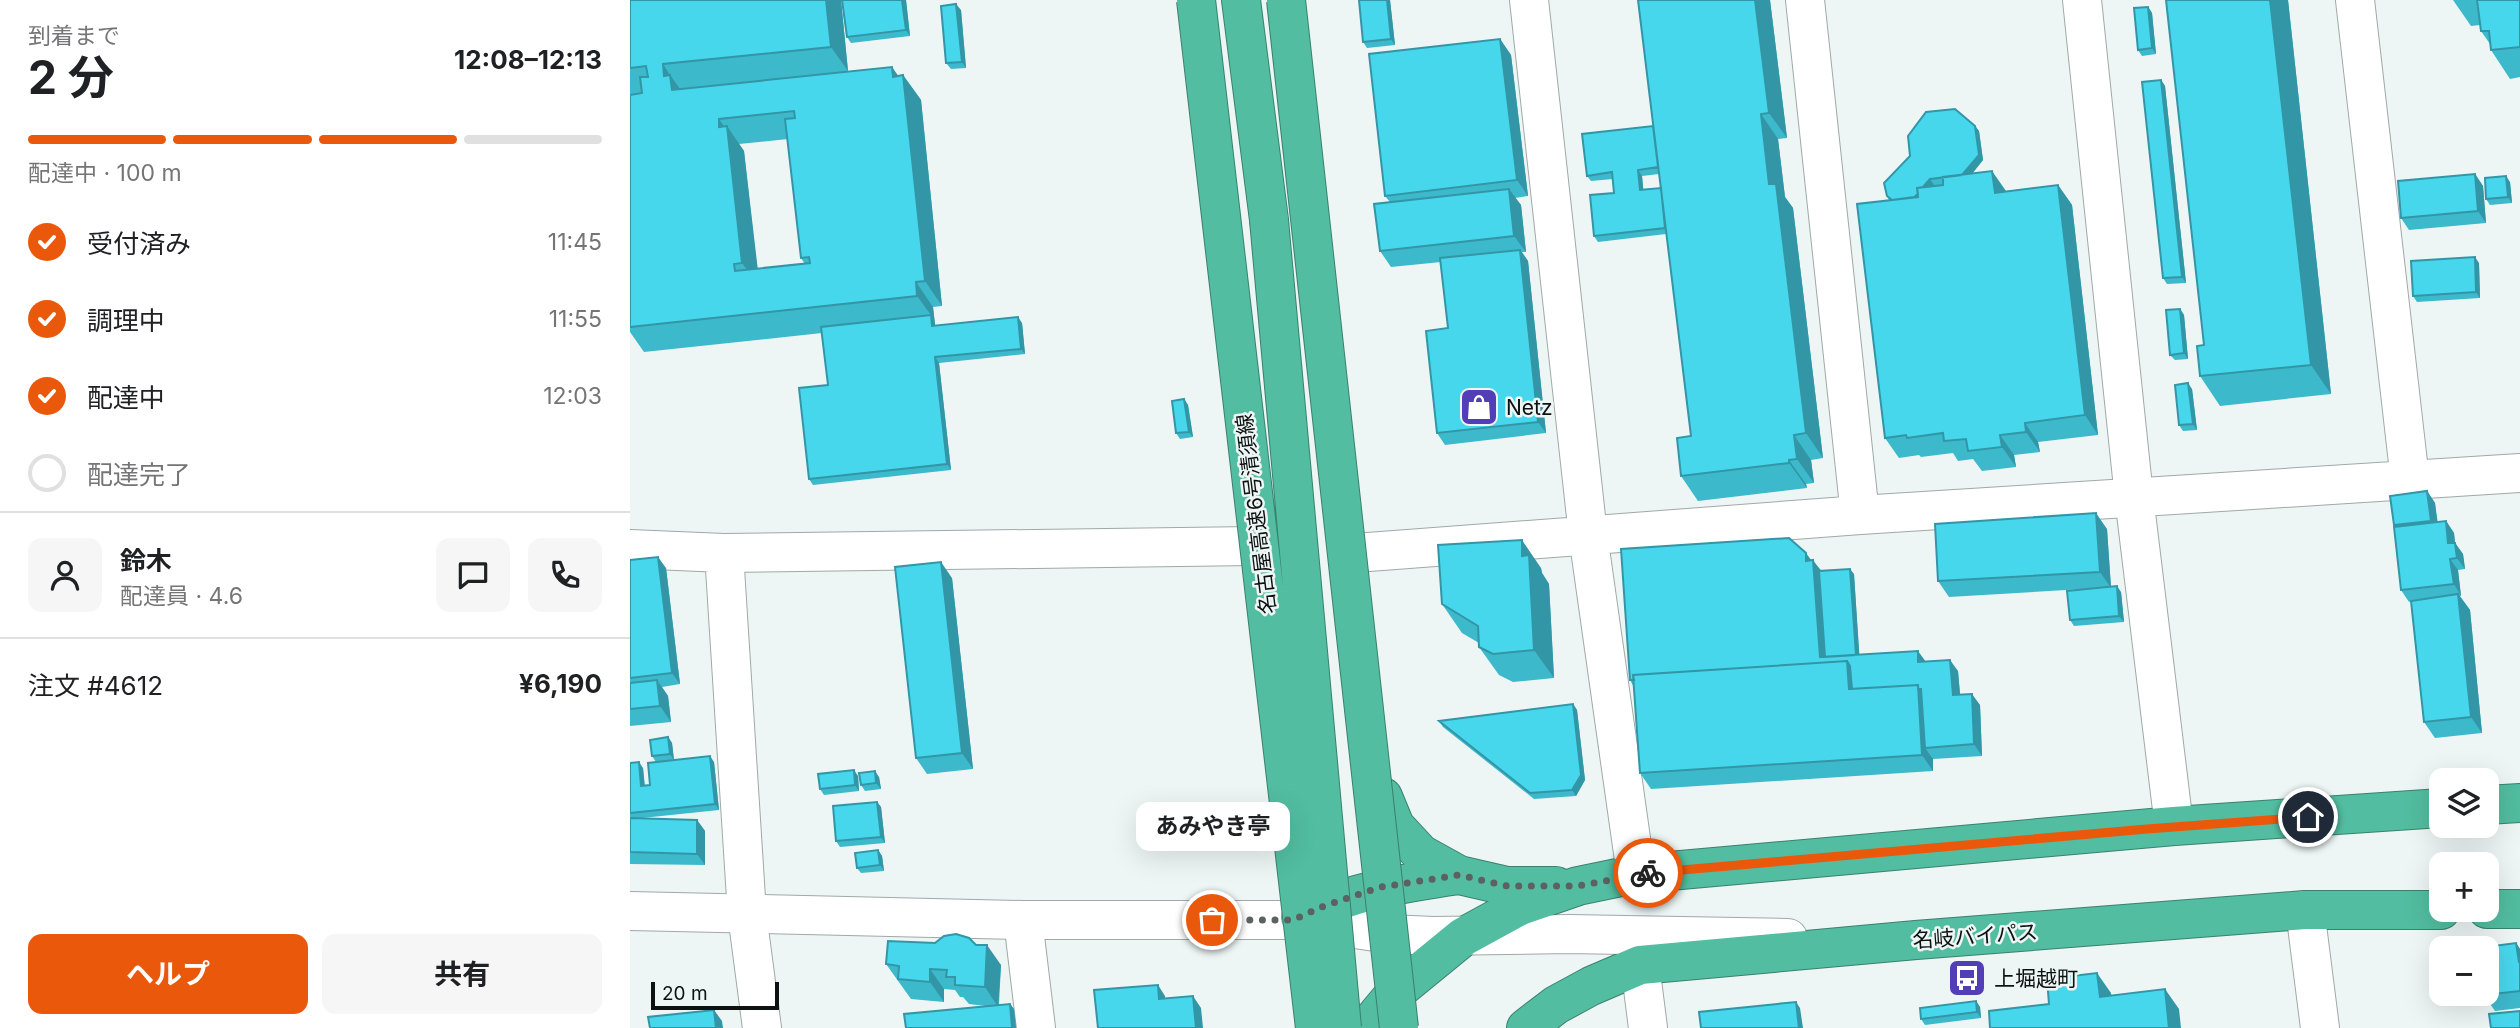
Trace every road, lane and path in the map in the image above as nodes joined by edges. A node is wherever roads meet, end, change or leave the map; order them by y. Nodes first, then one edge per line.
1 (1187, 0) edge
2 (1196, 0) edge
3 (1241, 0) edge
4 (1286, 0) edge
5 (1293, 0) edge
6 (1529, 0) edge
7 (1805, 0) edge
8 (2082, 0) edge
9 (2355, 0) edge
10 (2520, 473) edge
11 (2410, 480) junction
12 (2134, 497) junction
13 (1860, 515) junction
14 (1588, 535) junction
15 (1254, 546) junction
16 (630, 549) edge
17 (724, 553) junction
18 (1355, 553) junction
19 (1382, 797) junction
20 (1284, 803) junction
21 (2520, 803) edge
22 (2499, 804) edge
23 (2429, 809) edge
24 (2174, 826) junction
25 (1636, 874) junction
26 (1459, 875) junction
27 (1578, 886) junction
28 (2499, 909) edge
29 (2520, 909) edge
30 (2305, 910) junction
31 (2429, 910) edge
32 (630, 911) edge
33 (747, 914) junction
34 (1301, 916) junction
35 (1023, 920) junction
36 (1382, 930) junction
37 (1448, 936) junction
38 (1916, 940) junction
39 (1640, 965) junction
40 (762, 1028) edge
41 (1036, 1028) edge
42 (1300, 1028) edge
43 (1315, 1028) edge
44 (1342, 1028) edge
45 (1366, 1028) edge
46 (1400, 1028) edge
47 (1526, 1028) edge
48 (1648, 1028) edge
49 (2320, 1028) edge

1 - 15 street
2 - 43 highway, 名古屋高速6号清須線, bridge
3 - 44 highway, bridge
4 - 46 highway, bridge
5 - 18 street
6 - 14 street
7 - 13 street
8 - 12 street
9 - 11 street
10 - 11 street
11 - 12 street
12 - 13 street
12 - 24 street
13 - 14 street
14 - 18 street
14 - 25 street
15 - 17 street
15 - 20 street
16 - 17 street
17 - 33 street
18 - 19 street
19 - 26 highway
19 - 36 highway
20 - 34 street
20 - 36 street
21 - 22 highway
23 - 24 highway
24 - 25 highway
25 - 27 highway
26 - 27 highway
26 - 36 highway
27 - 37 highway
28 - 29 highway
30 - 31 highway, 名岐バイパス
30 - 38 highway, 名岐バイパス
30 - 49 street
32 - 33 street
33 - 35 street
33 - 40 street
34 - 35 street
34 - 36 street
34 - 42 street
35 - 41 street
36 - 37 highway
36 - 37 street
36 - 45 highway
36 - 46 highway
37 - 38 street
38 - 39 highway, 名岐バイパス
39 - 47 highway, 名岐バイパス
39 - 48 street

